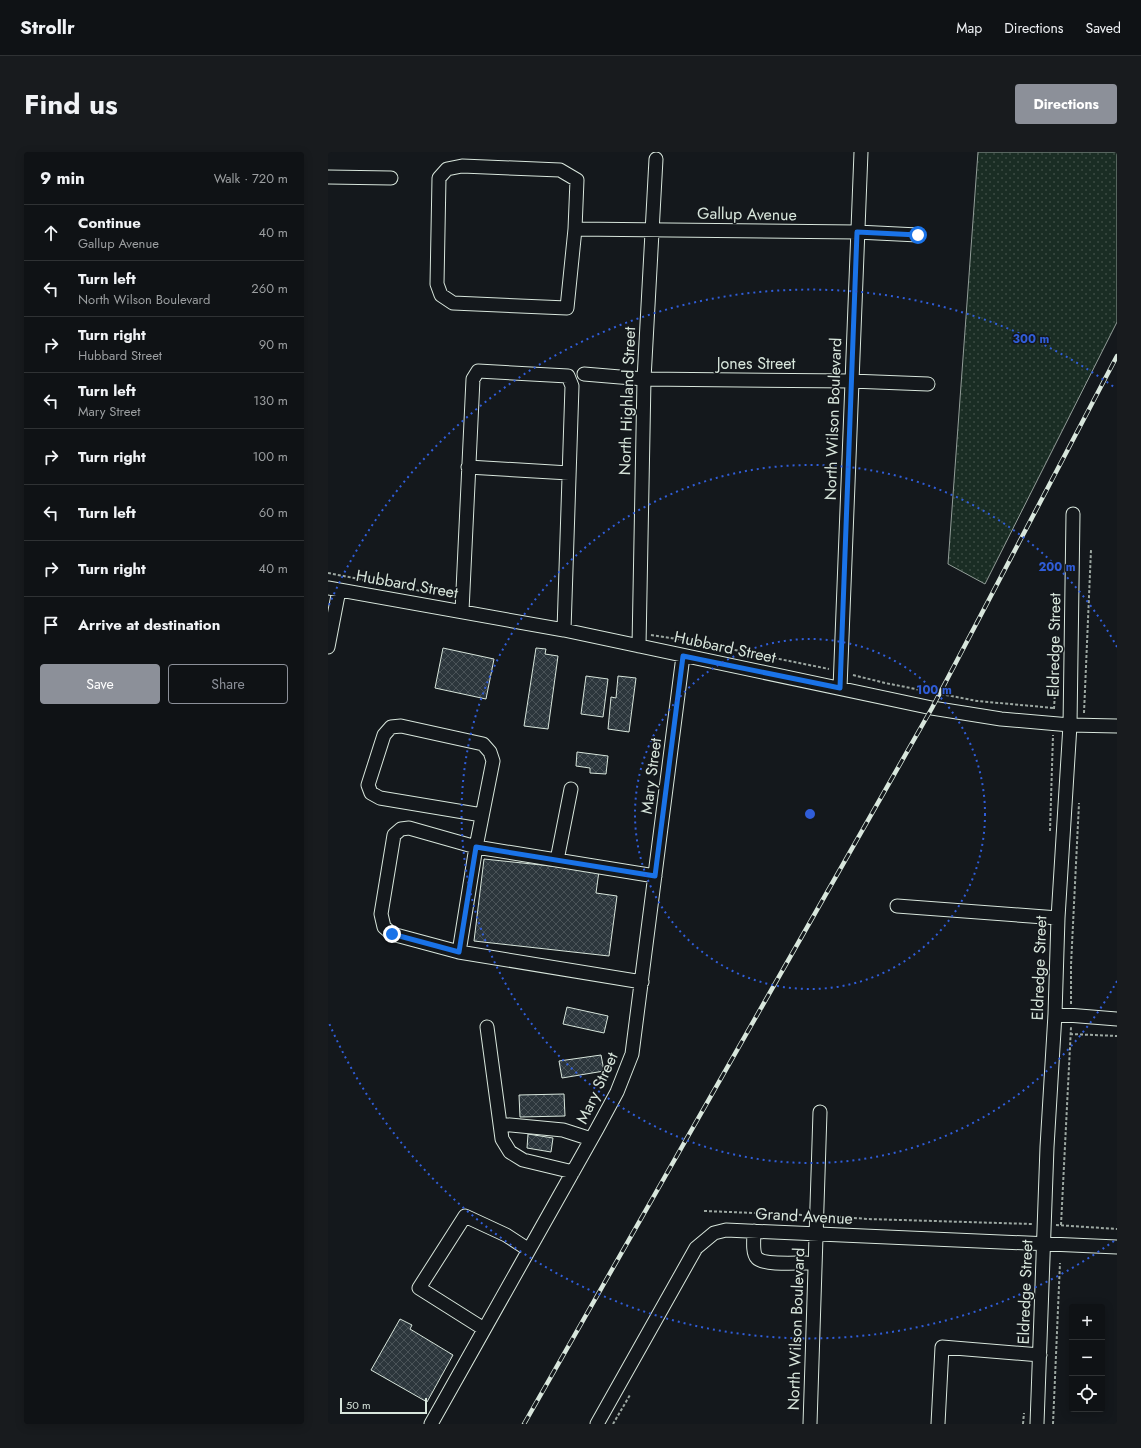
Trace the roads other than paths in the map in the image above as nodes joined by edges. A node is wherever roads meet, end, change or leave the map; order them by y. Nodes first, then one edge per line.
1 (861, 152) edge
2 (656, 159) dead end
3 (328, 177) edge
4 (391, 178) dead end
5 (575, 229) junction
6 (651, 230) junction
7 (857, 232) junction
8 (918, 235) dead end
9 (584, 374) dead end
10 (644, 379) junction
11 (851, 381) junction
12 (928, 384) dead end
13 (468, 467) junction
14 (569, 473) junction
15 (1073, 514) dead end
16 (334, 589) edge
17 (462, 611) junction
18 (564, 630) junction
19 (639, 639) junction
20 (328, 647) edge
21 (683, 656) junction
22 (840, 688) junction
23 (1076, 725) junction
24 (1117, 726) edge
25 (571, 789) dead end
26 (482, 815) junction
27 (476, 847) junction
28 (557, 860) junction
29 (655, 876) junction
30 (897, 906) dead end
31 (1058, 918) junction
32 (459, 952) junction
33 (642, 982) junction
34 (1055, 1014) junction
35 (1117, 1019) edge
36 (487, 1027) dead end
37 (820, 1112) dead end
38 (500, 1124) junction
39 (591, 1139) junction
40 (573, 1172) junction
41 (754, 1231) junction
42 (816, 1234) junction
43 (1043, 1244) junction
44 (1117, 1247) edge
45 (529, 1250) junction
46 (806, 1263) dead end
47 (484, 1330) junction
48 (1040, 1355) junction
49 (431, 1424) edge
50 (597, 1424) edge
51 (810, 1424) edge
52 (938, 1424) edge
53 (1038, 1424) edge

1 - 7 street, North Wilson Boulevard
2 - 6 street, North Highland Street
3 - 4 street
5 - 5 street
5 - 6 street, Gallup Avenue
6 - 7 street, Gallup Avenue
6 - 10 street, North Highland Street
7 - 8 street, Gallup Avenue
7 - 11 street, North Wilson Boulevard
9 - 10 street, Jones Street
10 - 11 street, Jones Street
10 - 19 street, North Highland Street
11 - 12 street, Jones Street
11 - 22 street, North Wilson Boulevard
13 - 14 street
13 - 14 street
13 - 17 street
14 - 18 street
15 - 23 street, Eldredge Street
16 - 17 street, Hubbard Street
16 - 20 street
17 - 18 street, Hubbard Street
18 - 19 street, Hubbard Street
19 - 21 street, Hubbard Street
21 - 22 street, Hubbard Street
21 - 29 street, Mary Street
22 - 23 street, Hubbard Street
23 - 24 street, Hubbard Street
23 - 31 street, Eldredge Street
25 - 28 street
26 - 26 street
26 - 27 street
27 - 28 street
27 - 32 street
27 - 32 street
28 - 29 street
29 - 33 street, Mary Street
30 - 31 street
31 - 34 street, Eldredge Street
32 - 33 street
33 - 39 street, Mary Street
34 - 35 street
34 - 43 street, Eldredge Street
36 - 38 street
37 - 42 street, North Wilson Boulevard
38 - 39 street
38 - 40 street
39 - 40 street, Mary Street
40 - 45 street, Mary Street
41 - 42 street, Grand Avenue
41 - 46 street
41 - 50 street, Grand Avenue
42 - 43 street, Grand Avenue
42 - 51 street, North Wilson Boulevard
43 - 44 street, Grand Avenue
43 - 48 street, Eldredge Street
45 - 47 street, Mary Street
45 - 47 street
47 - 49 street, Mary Street
48 - 52 street
48 - 53 street, Eldredge Street

